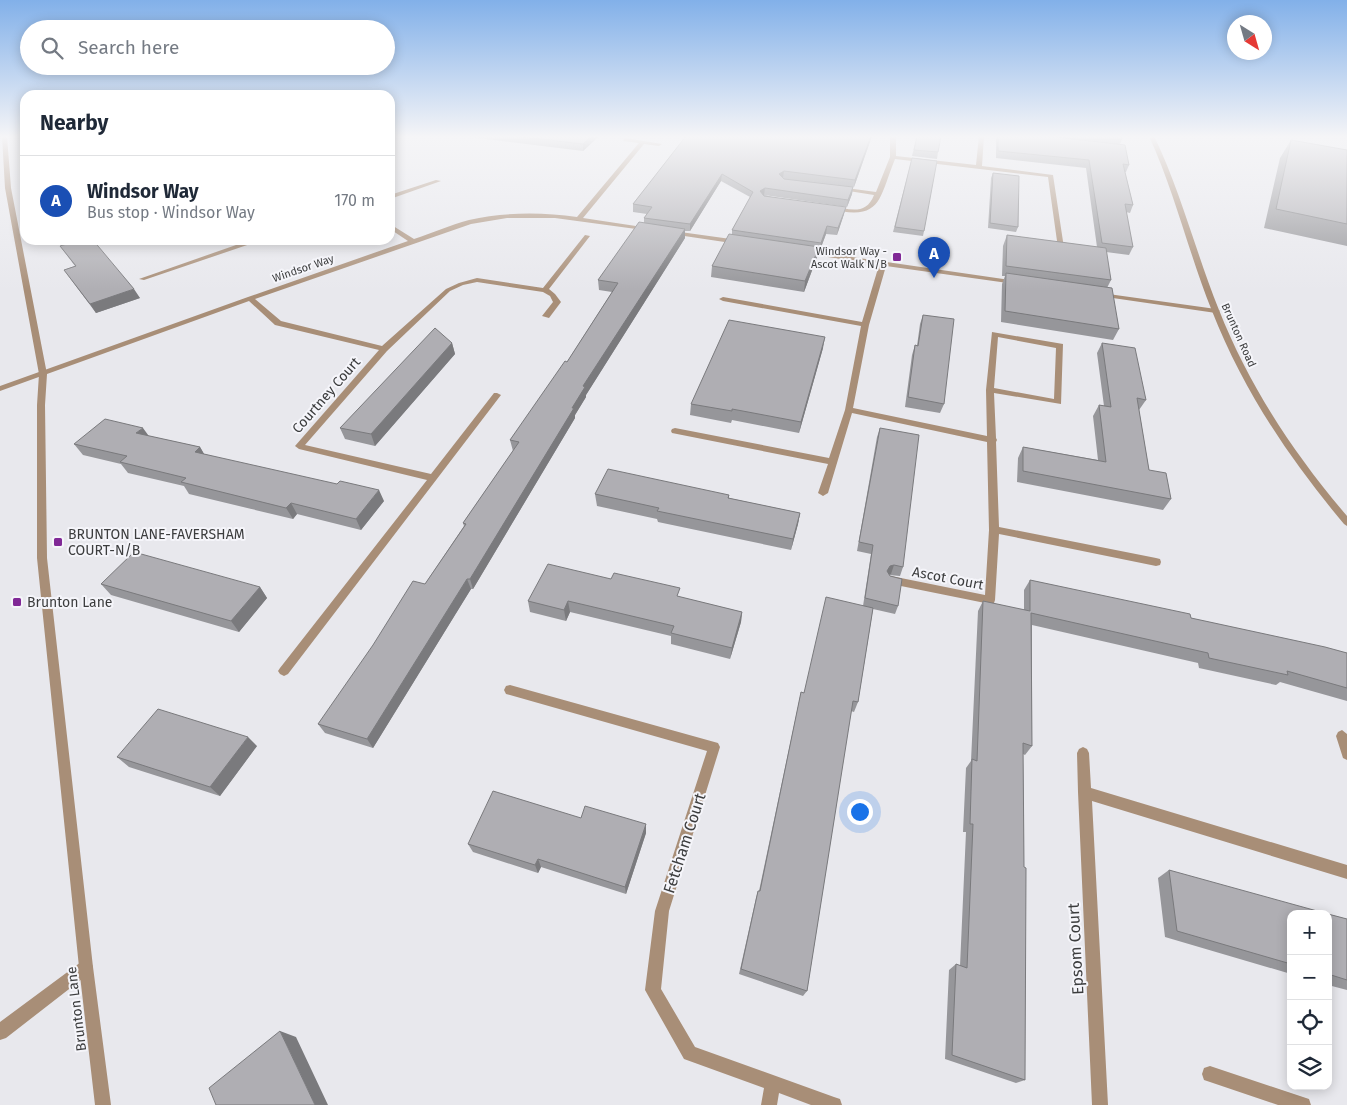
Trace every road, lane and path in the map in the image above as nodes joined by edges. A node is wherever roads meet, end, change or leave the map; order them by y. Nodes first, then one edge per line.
1 (8, 188) edge
2 (418, 188) edge
3 (605, 188) edge
4 (830, 188) edge
5 (881, 188) edge
6 (1052, 188) edge
7 (1174, 188) edge
8 (878, 194) junction
9 (395, 195) edge
10 (827, 208) edge
11 (579, 219) junction
12 (395, 229) edge
13 (655, 231) edge
14 (665, 232) edge
15 (587, 236) dead end
16 (412, 241) junction
17 (741, 243) edge
18 (244, 245) edge
19 (241, 246) joint
20 (1060, 248) edge
21 (798, 251) edge
22 (883, 263) junction
23 (142, 279) dead end
24 (1019, 283) edge
25 (545, 290) junction
26 (1096, 294) edge
27 (250, 298) junction
28 (723, 299) dead end
29 (1216, 311) junction
30 (546, 316) dead end
31 (865, 325) junction
32 (384, 349) junction
33 (43, 374) junction
34 (0, 389) edge
35 (990, 390) junction
36 (497, 395) dead end
37 (849, 410) junction
38 (675, 431) dead end
39 (993, 440) junction
40 (832, 462) junction
41 (433, 478) junction
42 (823, 493) dead end
43 (1347, 522) edge
44 (994, 530) junction
45 (1156, 562) dead end
46 (891, 580) edge
47 (284, 671) dead end
48 (510, 690) dead end
49 (1342, 736) dead end
50 (1084, 753) dead end
51 (1347, 754) edge
52 (1084, 792) junction
53 (1347, 872) edge
54 (86, 967) junction
55 (0, 1032) edge
56 (1210, 1074) dead end
57 (772, 1083) junction
58 (103, 1105) edge
59 (769, 1105) edge
60 (834, 1105) edge
61 (1100, 1105) edge
62 (1303, 1105) edge

1 - 33 street, Brunton Lane
2 - 9 street
3 - 11 street
4 - 8 street
5 - 8 street
6 - 20 street
7 - 29 street, Brunton Road
8 - 10 street
11 - 13 street, Windsor Way
11 - 16 street, Windsor Way
12 - 16 street
14 - 17 street
15 - 25 street
16 - 27 street, Windsor Way
18 - 19 street
19 - 23 street
21 - 22 street
22 - 24 street
22 - 31 street
25 - 30 street
25 - 32 street, Courtney Court
26 - 29 street
27 - 32 street, Courtney Court
27 - 33 street, Windsor Way
28 - 31 street
29 - 43 street, Brunton Road
31 - 37 street
32 - 41 street, Courtney Court
33 - 34 street, Windsor Way
33 - 54 street, Brunton Lane
35 - 35 street, Ascot Court
35 - 39 street, Ascot Court
36 - 41 street
37 - 39 street
37 - 40 street
38 - 40 street
39 - 44 street, Ascot Court
40 - 42 street
41 - 47 street
44 - 45 street
44 - 46 street, Ascot Court
48 - 57 street, Fetcham Court
49 - 51 street
50 - 52 street, Epsom Court
52 - 53 street
52 - 61 street, Epsom Court
54 - 55 street
54 - 58 street, Brunton Lane
56 - 62 street
57 - 59 street
57 - 60 street, Fetcham Court

